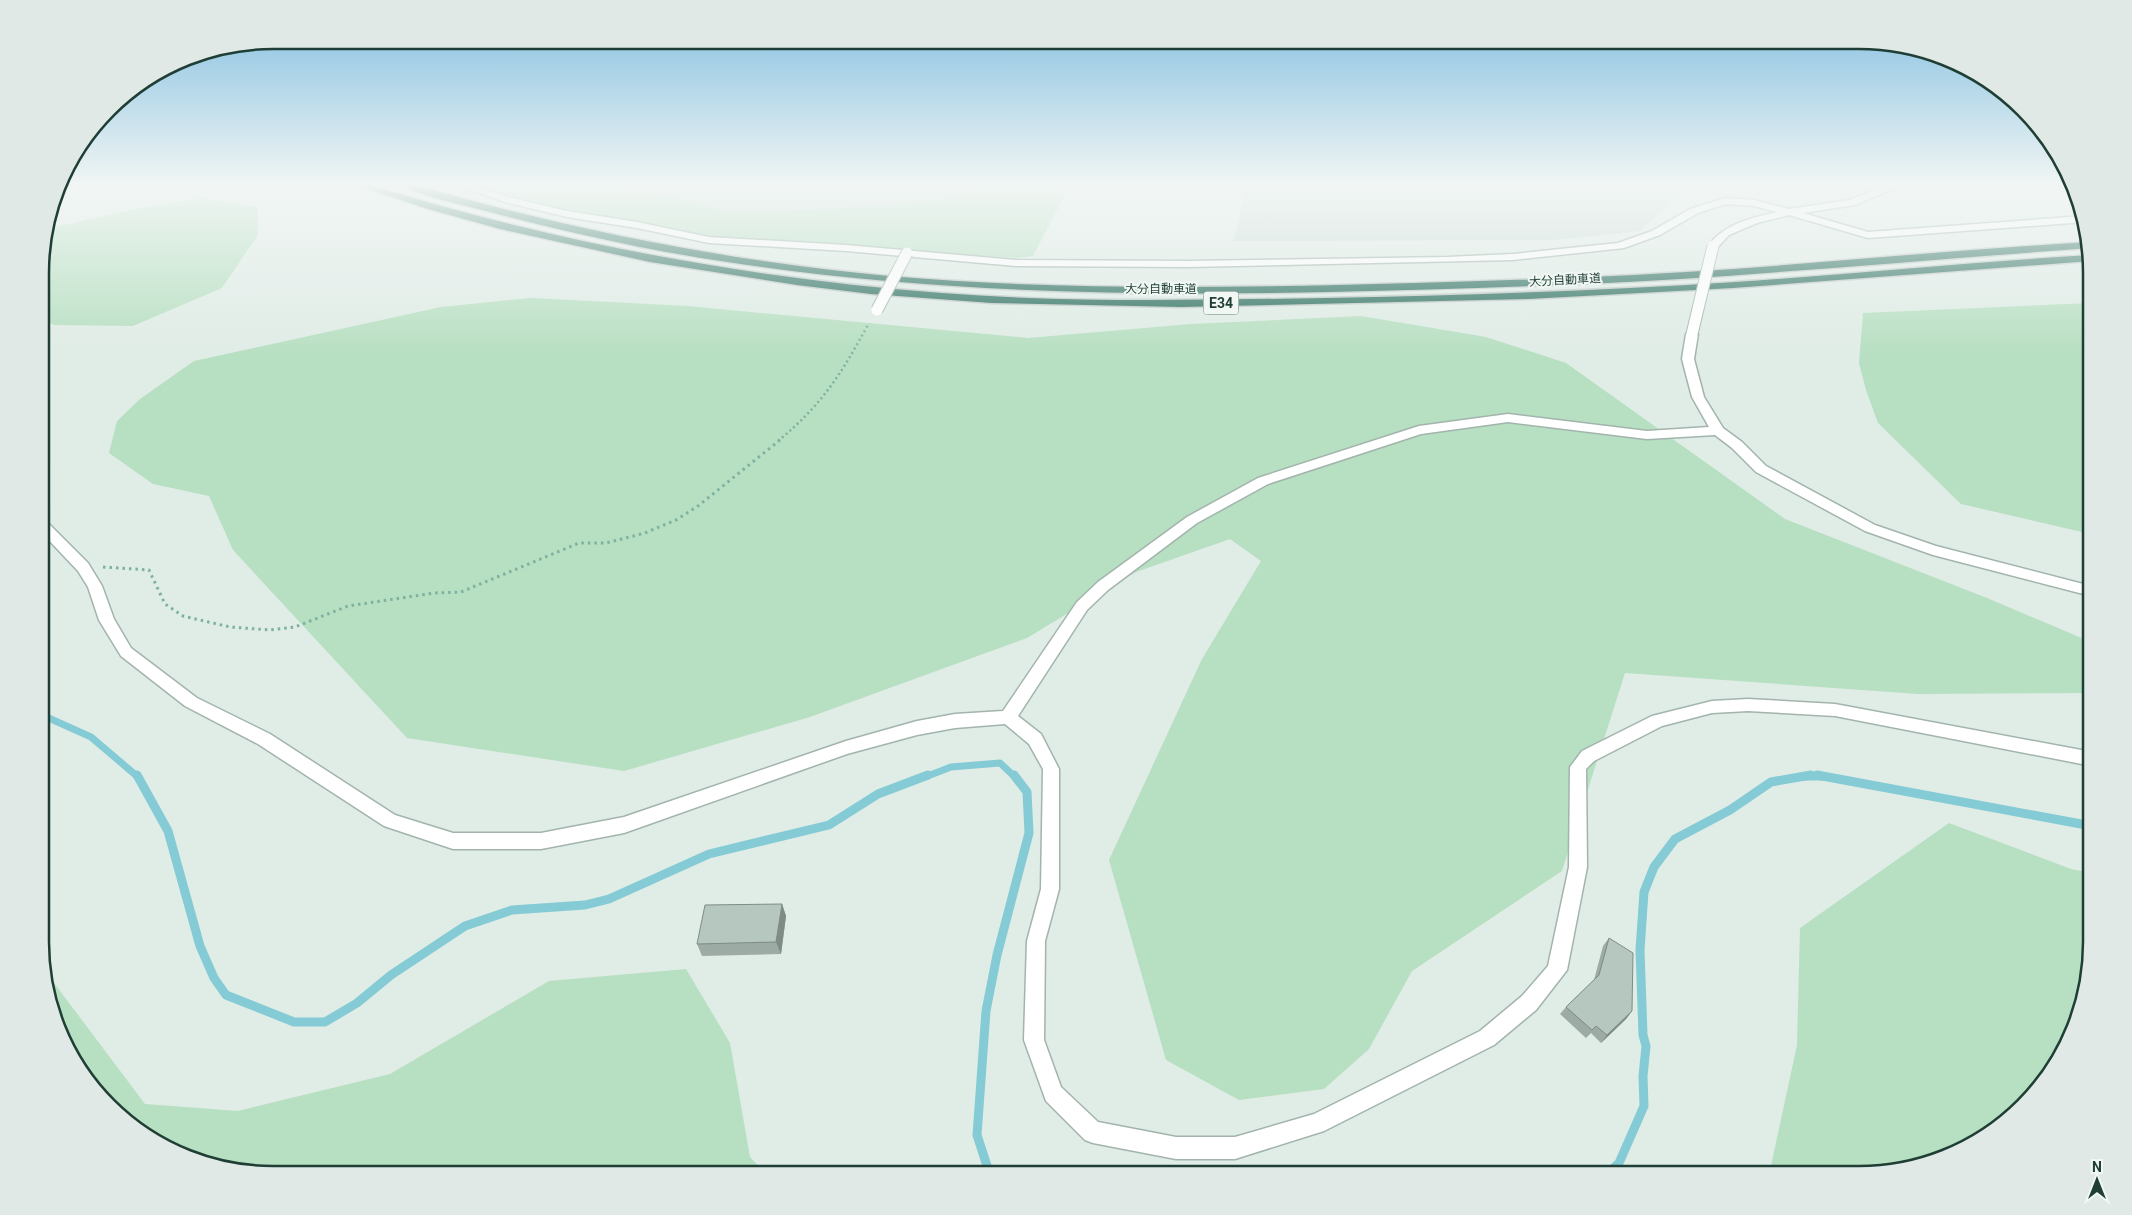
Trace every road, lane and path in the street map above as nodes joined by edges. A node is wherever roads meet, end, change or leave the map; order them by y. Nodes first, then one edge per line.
1 (572, 242) edge
2 (636, 242) edge
3 (735, 242) edge
4 (1632, 242) edge
5 (1717, 242) edge
6 (2081, 246) edge
7 (907, 253) junction
8 (2083, 259) edge
9 (877, 310) joint
10 (1718, 431) junction
11 (49, 532) edge
12 (83, 567) junction
13 (2083, 588) edge
14 (1008, 717) junction
15 (2083, 757) edge

1 - 8 highway, 大分自動車道 / E34
2 - 6 highway, 大分自動車道 / E34
3 - 7 street
4 - 7 street
5 - 10 street, bridge
7 - 9 street, bridge
9 - 12 path
10 - 13 street
10 - 14 street
11 - 12 street
12 - 14 street
14 - 15 street

